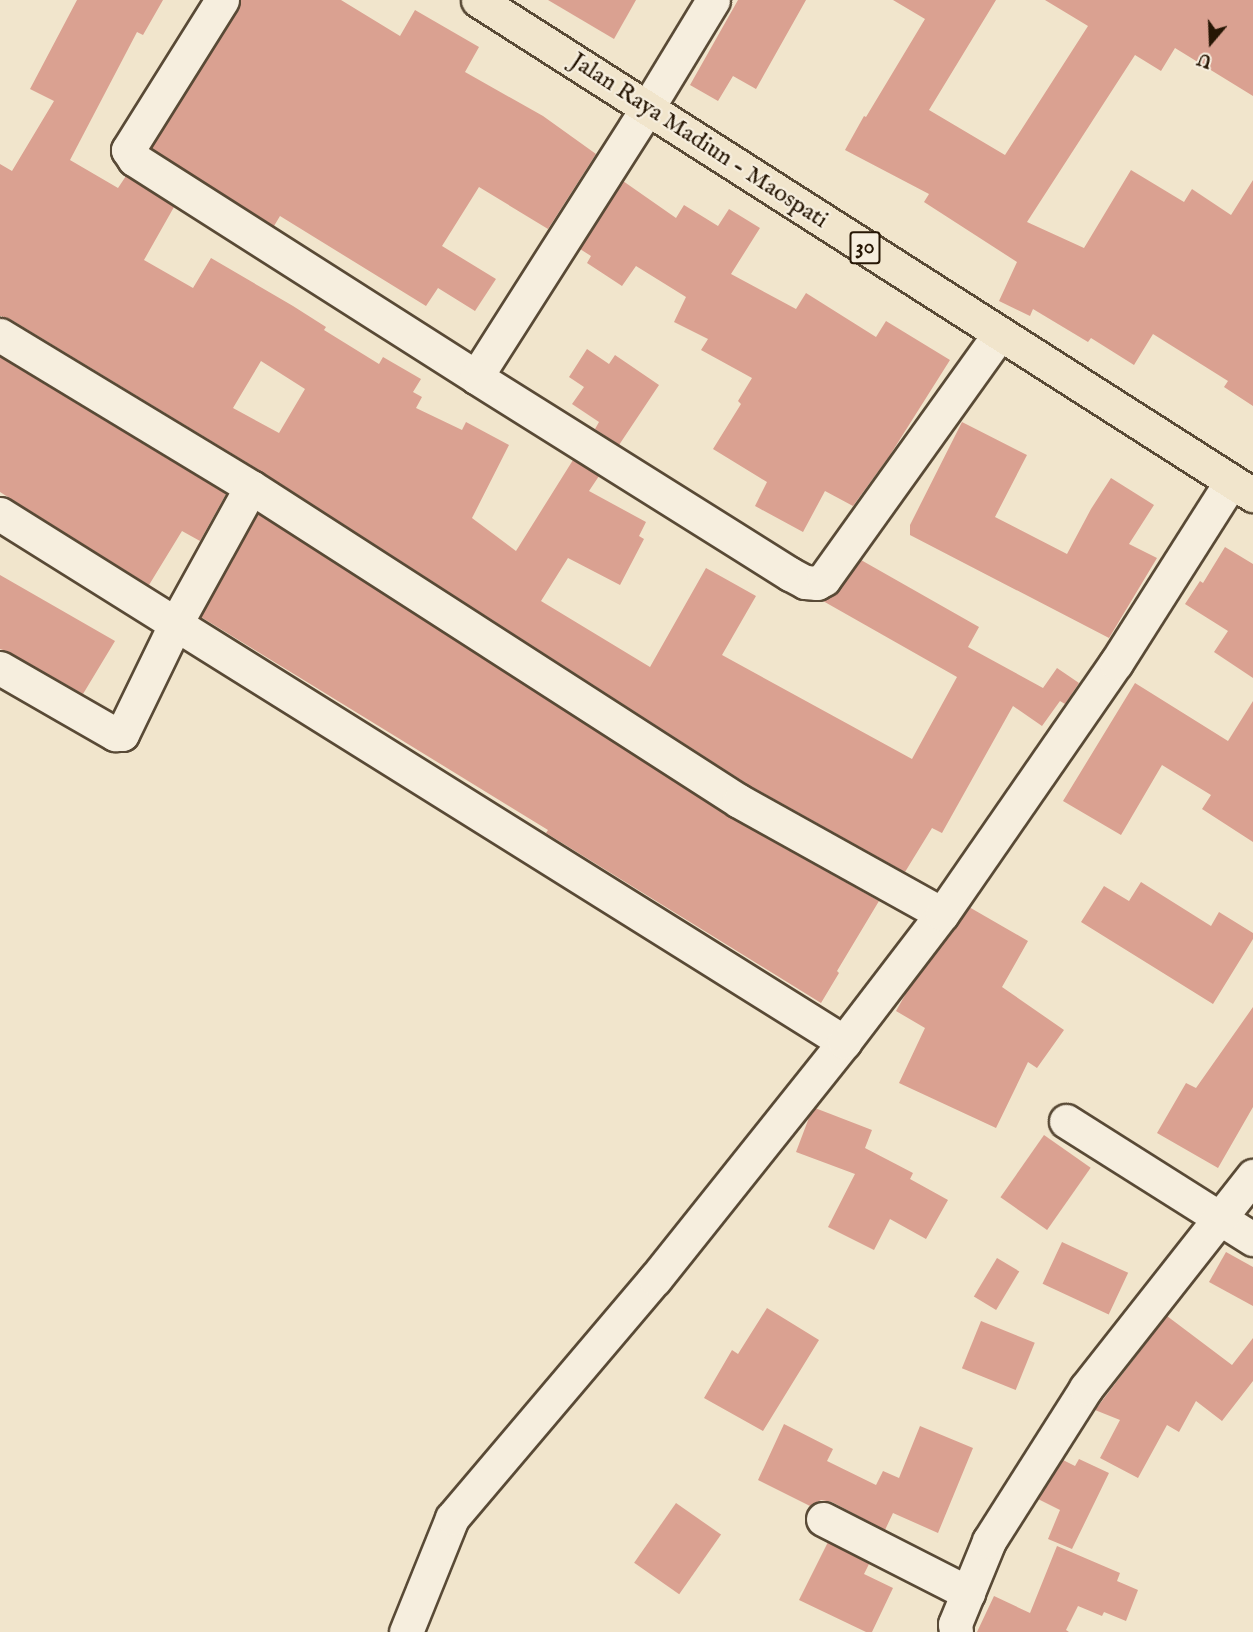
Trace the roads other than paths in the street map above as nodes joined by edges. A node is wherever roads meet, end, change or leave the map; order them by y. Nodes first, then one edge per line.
1 (222, 0) edge
2 (478, 0) edge
3 (713, 0) edge
4 (648, 107) junction
5 (999, 334) junction
6 (0, 335) edge
7 (476, 377) junction
8 (250, 488) junction
9 (1242, 488) edge
10 (0, 514) edge
11 (176, 624) junction
12 (0, 668) edge
13 (942, 914) junction
14 (844, 1042) junction
15 (1066, 1121) dead end
16 (1253, 1176) edge
17 (1219, 1216) junction
18 (1253, 1239) edge
19 (823, 1519) dead end
20 (968, 1593) junction
21 (406, 1632) edge
22 (956, 1632) edge

1 - 7 street
2 - 4 highway, Jalan Raya Madiun - Maospati / 30
3 - 4 street
4 - 5 highway, Jalan Raya Madiun - Maospati / 30
4 - 7 street
5 - 7 street
5 - 9 highway, Jalan Raya Madiun - Maospati / 30
6 - 8 street
8 - 11 street
8 - 13 street
9 - 13 street
10 - 11 street
11 - 12 street
11 - 14 street
13 - 14 street
14 - 21 street
15 - 17 street
16 - 17 street
17 - 18 street
17 - 20 street
19 - 20 street
20 - 22 street

